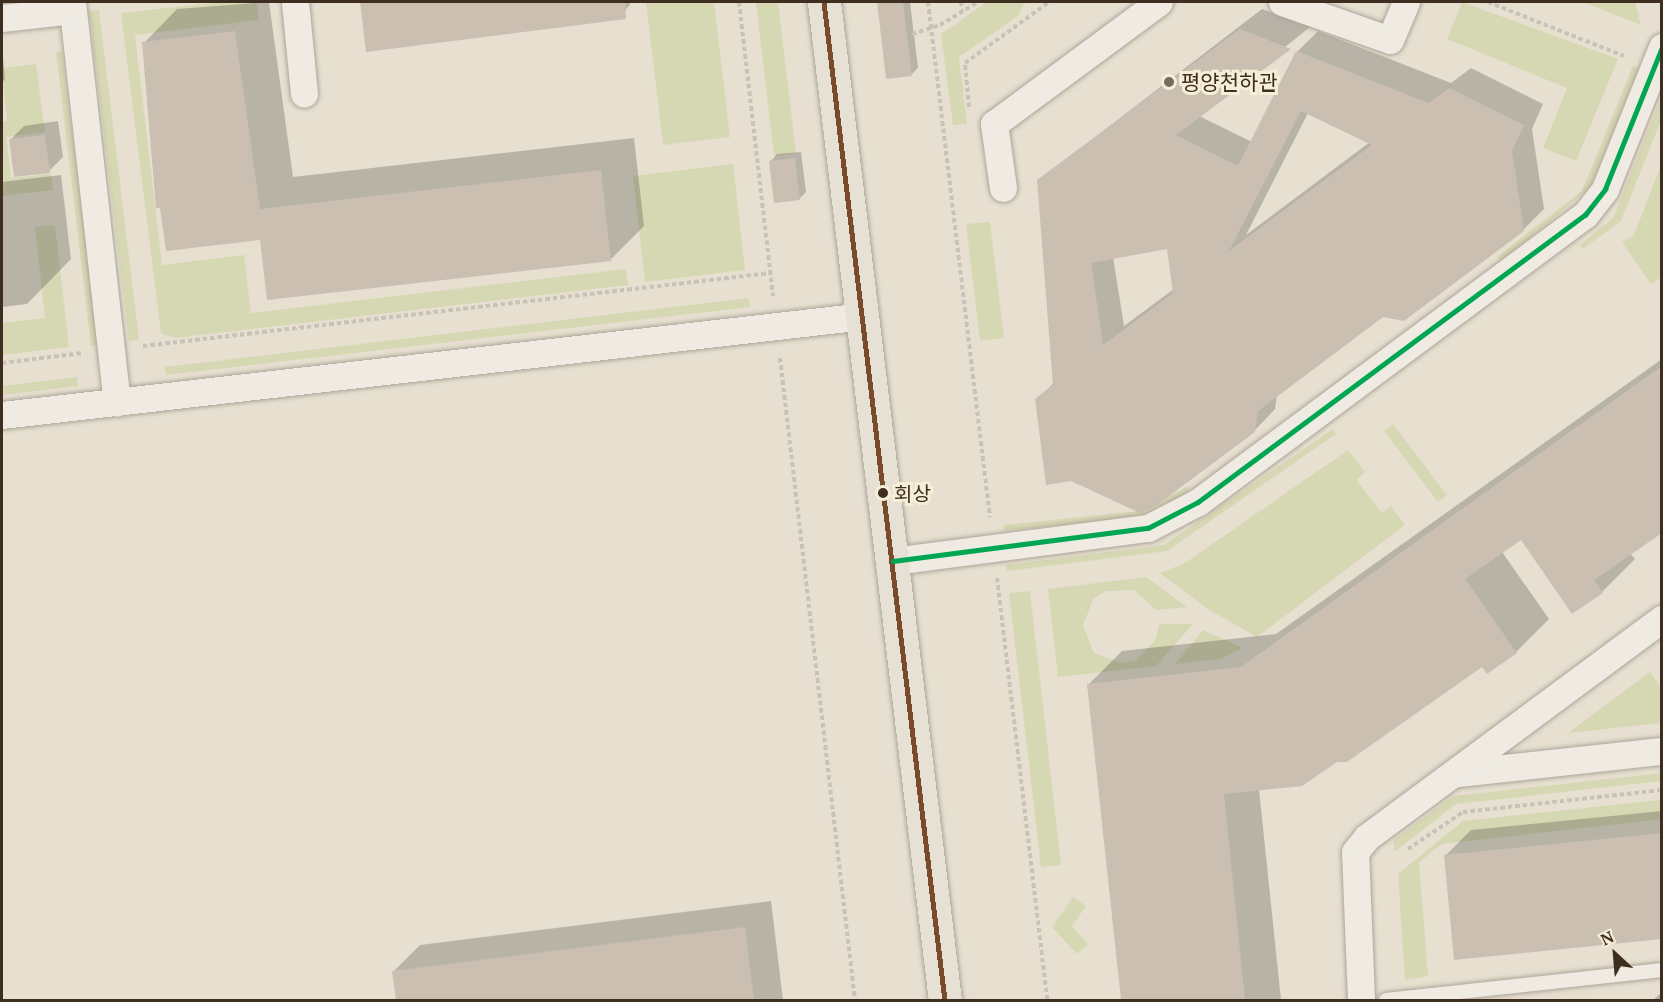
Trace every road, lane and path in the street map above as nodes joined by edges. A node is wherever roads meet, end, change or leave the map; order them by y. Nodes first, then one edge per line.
1 (295, 2) edge
2 (739, 2) edge
3 (824, 2) edge
4 (928, 2) edge
5 (961, 2) edge
6 (978, 2) edge
7 (1159, 2) edge
8 (1282, 2) edge
9 (1406, 2) edge
10 (1488, 2) edge
11 (72, 6) edge
12 (963, 11) junction
13 (2, 18) edge
14 (931, 28) junction
15 (912, 34) dead end
16 (1657, 58) edge
17 (304, 94) dead end
18 (1003, 188) dead end
19 (771, 273) junction
20 (864, 316) junction
21 (777, 326) junction
22 (111, 350) junction
23 (2, 363) edge
24 (117, 402) junction
25 (2, 415) edge
26 (994, 548) junction
27 (893, 561) junction
28 (1662, 619) edge
29 (1662, 751) edge
30 (1458, 773) junction
31 (1662, 790) edge
32 (1401, 854) dead end
33 (1662, 970) edge
34 (855, 1000) edge
35 (945, 1000) edge
36 (1047, 1000) edge
37 (1361, 1000) edge
38 (1386, 1000) edge

1 - 17 street
2 - 19 path
3 - 20 main road
4 - 14 path
5 - 12 path
6 - 12 path
7 - 18 street
8 - 9 street
10 - 16 path
11 - 13 street
11 - 22 street
12 - 14 path
14 - 15 path
14 - 26 path
16 - 26 street
19 - 21 path
19 - 22 path
20 - 21 street
20 - 27 main road
21 - 24 street
21 - 34 path
22 - 23 path
22 - 24 street
24 - 25 street
26 - 27 street
26 - 36 path
27 - 35 main road
28 - 30 street
29 - 30 street
30 - 37 street
31 - 32 path
33 - 38 lane

